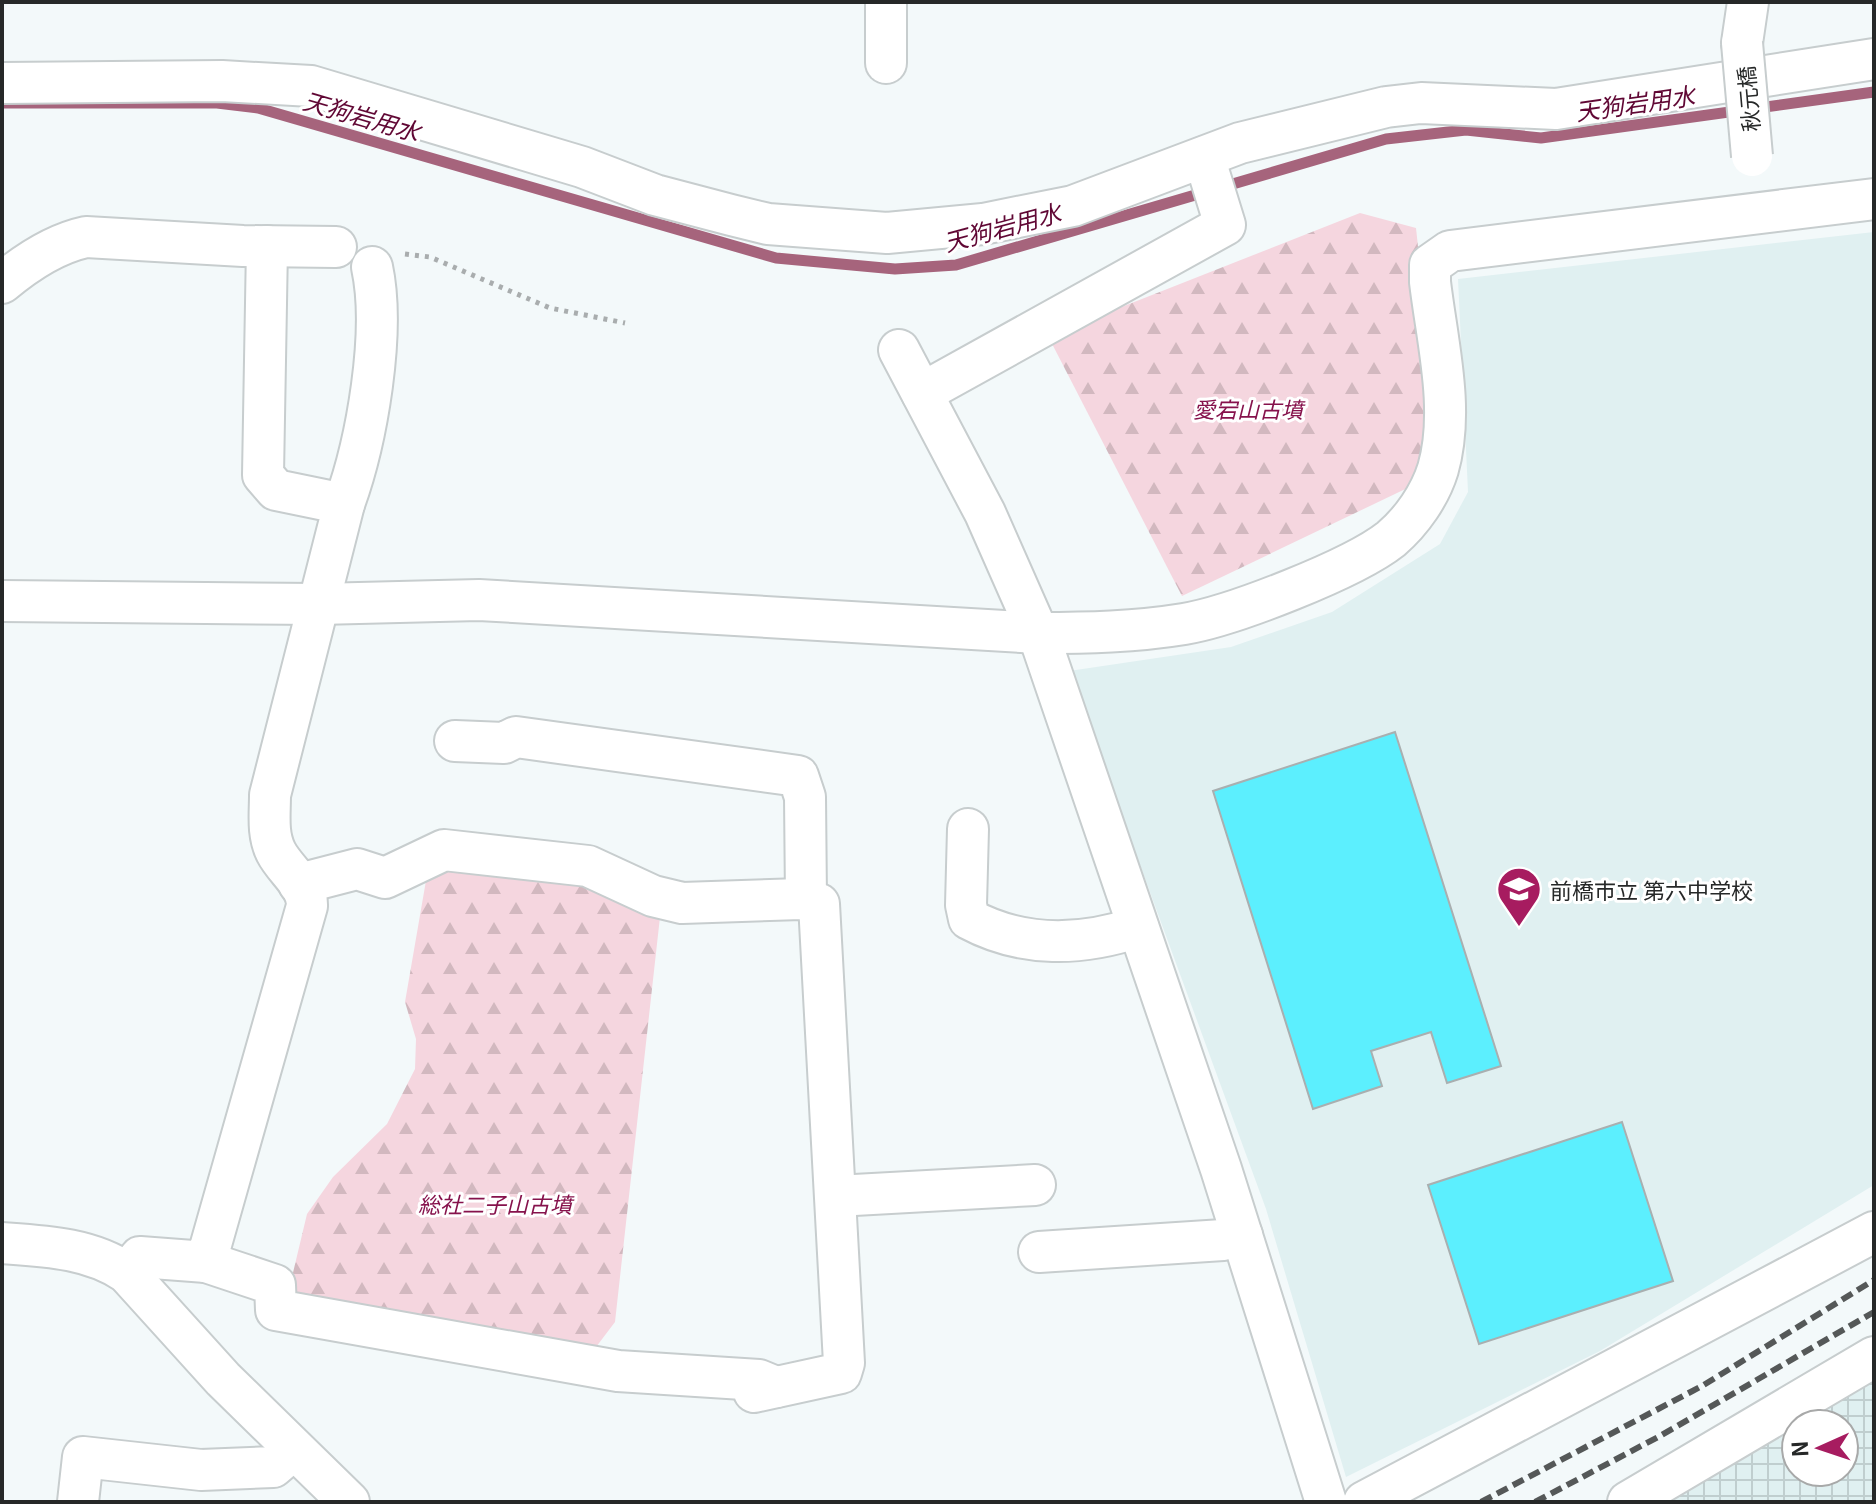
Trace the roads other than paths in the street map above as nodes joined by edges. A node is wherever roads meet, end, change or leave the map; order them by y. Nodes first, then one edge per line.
1 (886, 2) edge
2 (1748, 2) edge
3 (1874, 59) edge
4 (886, 63) dead end
5 (2, 83) edge
6 (1204, 157) junction
7 (1874, 199) edge
8 (1760, 214) junction
9 (267, 246) junction
10 (336, 247) dead end
11 (386, 260) road end
12 (2, 283) edge
13 (899, 350) dead end
14 (922, 393) junction
15 (344, 504) junction
16 (2, 601) edge
17 (319, 604) junction
18 (1038, 633) junction
19 (455, 741) dead end
20 (968, 829) dead end
21 (299, 884) junction
22 (806, 900) junction
23 (1138, 927) junction
24 (1035, 1185) dead end
25 (836, 1196) junction
26 (1874, 1232) edge
27 (1242, 1235) junction
28 (2, 1243) edge
29 (1039, 1252) dead end
30 (206, 1262) junction
31 (127, 1273) junction
32 (1874, 1357) edge
33 (294, 1449) junction
34 (184, 1485) edge
35 (78, 1502) edge
36 (349, 1502) edge
37 (1326, 1502) edge
38 (1364, 1502) edge
39 (1628, 1502) edge

1 - 4 street
2 - 8 street, 秋元橋, bridge
3 - 6 street
5 - 6 street
6 - 14 street
7 - 8 street
8 - 18 street
9 - 10 street
9 - 12 street
9 - 15 street
11 - 15 street
13 - 14 street
14 - 18 street
15 - 17 street
16 - 17 street
17 - 18 street
17 - 21 street
18 - 23 street
19 - 22 street
20 - 23 street
21 - 22 street
21 - 30 street
22 - 25 street
23 - 27 street
24 - 25 street
25 - 30 street
26 - 38 street
27 - 29 street
27 - 37 street
28 - 31 street
30 - 31 street
31 - 33 street
32 - 39 street
33 - 34 street
33 - 36 street
34 - 35 street

